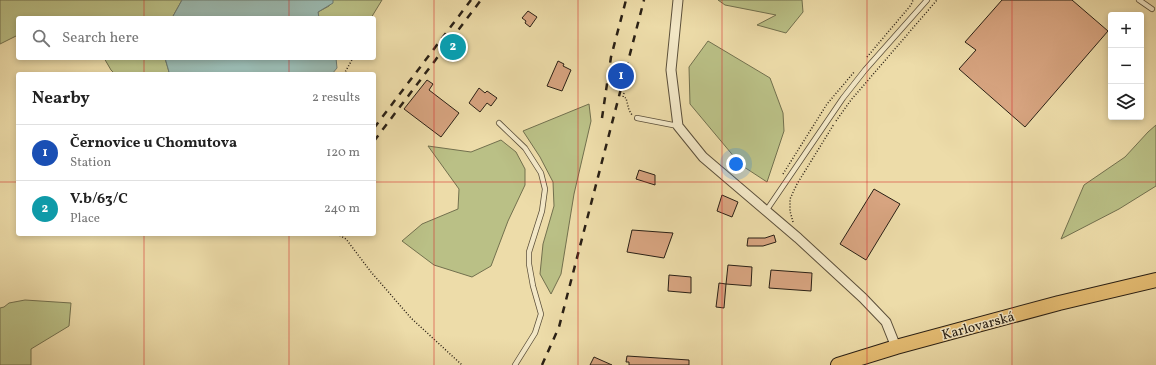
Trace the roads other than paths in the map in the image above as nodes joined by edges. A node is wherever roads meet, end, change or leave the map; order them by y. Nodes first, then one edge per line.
1 (678, 0) edge
2 (927, 0) edge
3 (1140, 0) edge
4 (1152, 10) dead end
5 (637, 118) road end
6 (499, 123) dead end
7 (678, 126) junction
8 (766, 211) junction
9 (1156, 280) edge
10 (896, 347) junction
11 (515, 365) edge
12 (838, 365) edge

1 - 7 street
2 - 8 lane
3 - 4 lane
5 - 7 lane
6 - 11 lane
7 - 8 street
8 - 10 street
9 - 10 main road, Karlovarská
10 - 12 main road, Karlovarská

